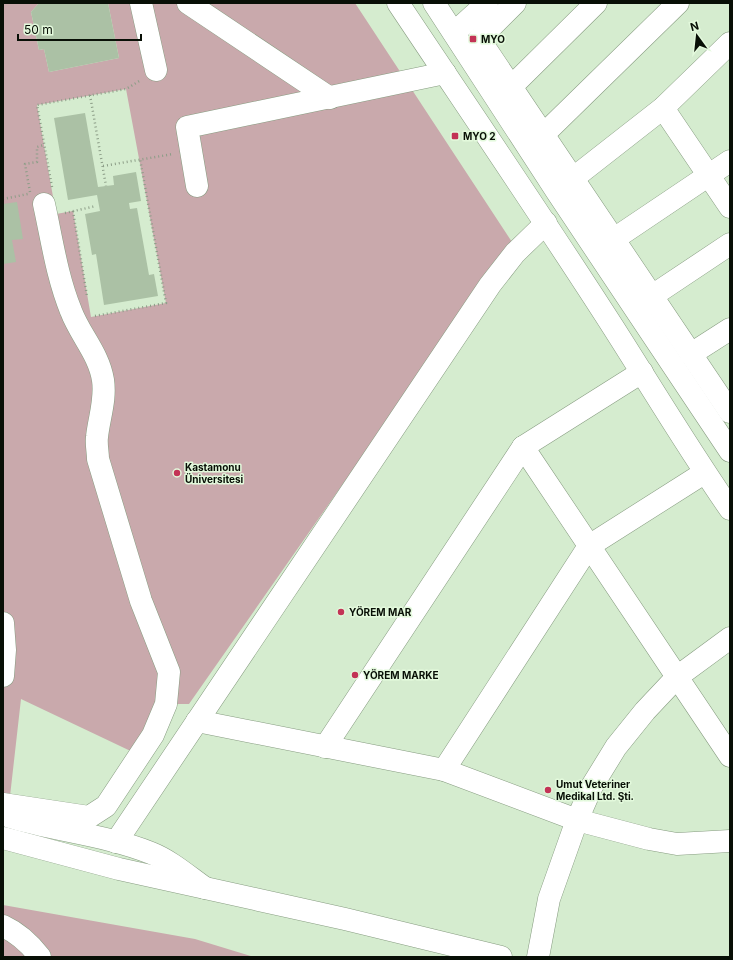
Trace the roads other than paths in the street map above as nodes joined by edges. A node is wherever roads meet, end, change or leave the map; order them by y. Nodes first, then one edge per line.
1 (141, 3) edge
2 (188, 3) edge
3 (398, 3) edge
4 (434, 3) edge
5 (487, 3) edge
6 (515, 3) edge
7 (596, 3) edge
8 (678, 3) edge
9 (454, 33) junction
10 (730, 43) edge
11 (156, 70) dead end
12 (445, 73) junction
13 (511, 87) junction
14 (330, 98) junction
15 (664, 108) junction
16 (543, 135) junction
17 (730, 161) edge
18 (709, 176) junction
19 (573, 177) junction
20 (197, 186) dead end
21 (557, 192) junction
22 (53, 203) road end
23 (730, 207) edge
24 (546, 223) junction
25 (614, 239) junction
26 (730, 244) edge
27 (652, 296) junction
28 (730, 329) edge
29 (691, 354) junction
30 (642, 372) junction
31 (730, 410) edge
32 (523, 447) junction
33 (730, 452) edge
34 (704, 473) junction
35 (730, 509) edge
36 (589, 546) junction
37 (3, 623) edge
38 (730, 638) edge
39 (3, 676) edge
40 (677, 677) junction
41 (197, 721) junction
42 (325, 747) junction
43 (730, 756) edge
44 (444, 770) junction
45 (3, 804) edge
46 (3, 814) edge
47 (577, 820) junction
48 (3, 838) edge
49 (730, 841) edge
50 (116, 842) junction
51 (204, 888) junction
52 (3, 926) edge
53 (40, 957) edge
54 (501, 957) edge
55 (538, 957) edge

1 - 11 street
2 - 14 street
3 - 12 street
4 - 9 street
5 - 9 street
6 - 13 street
7 - 13 street
8 - 16 street
9 - 21 street
10 - 15 street
12 - 14 street
12 - 24 street
13 - 16 street
14 - 20 street
15 - 18 street
15 - 19 street
16 - 19 street
17 - 18 street
18 - 23 street
18 - 25 street
19 - 21 street
19 - 25 street
21 - 33 street
22 - 45 street
24 - 30 street
24 - 41 street
25 - 27 street
26 - 27 street
27 - 29 street
28 - 29 street
29 - 31 street
30 - 32 street
30 - 34 street
32 - 36 street
32 - 42 street
34 - 35 street
34 - 36 street
36 - 40 street
36 - 44 street
37 - 39 street
38 - 40 street
40 - 43 street
40 - 47 street
41 - 42 street
41 - 50 street
42 - 44 street
44 - 47 street
46 - 50 street
47 - 49 street
47 - 55 street
48 - 51 street
50 - 51 street
51 - 54 street
52 - 53 street

